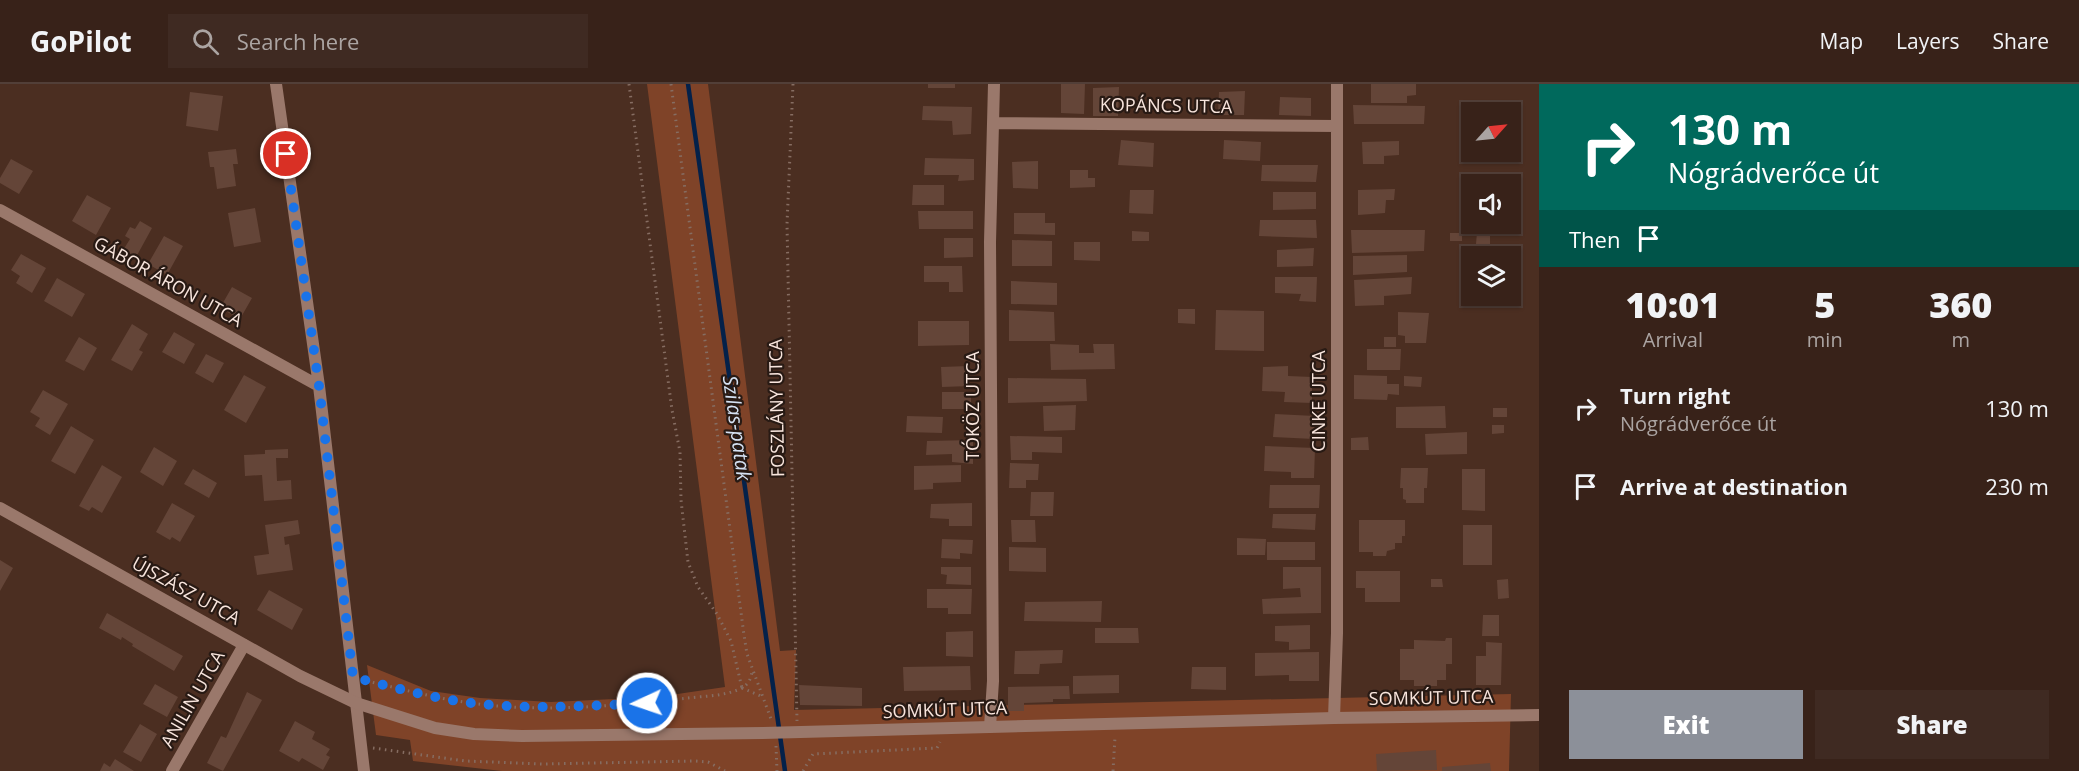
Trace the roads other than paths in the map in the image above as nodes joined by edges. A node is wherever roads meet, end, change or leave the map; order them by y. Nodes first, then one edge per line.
1 (276, 84) edge
2 (994, 84) edge
3 (1336, 84) edge
4 (994, 123) junction
5 (1337, 126) junction
6 (0, 210) edge
7 (319, 386) junction
8 (0, 508) edge
9 (244, 645) junction
10 (356, 703) junction
11 (1539, 715) edge
12 (1334, 718) junction
13 (990, 727) junction
14 (172, 771) edge
15 (364, 771) edge

1 - 7 street
2 - 4 street, TÓKÖZ UTCA
3 - 5 street, CINKE UTCA
4 - 5 street, KOPÁNCS UTCA
4 - 13 street, TÓKÖZ UTCA
5 - 12 street, CINKE UTCA
6 - 7 street, GÁBOR ÁRON UTCA
7 - 10 street
8 - 9 street, ÚJSZÁSZ UTCA
9 - 10 street, ÚJSZÁSZ UTCA
9 - 14 street, ANILIN UTCA
10 - 13 street, SOMKÚT UTCA
10 - 15 street
11 - 12 street, SOMKÚT UTCA
12 - 13 street, SOMKÚT UTCA

